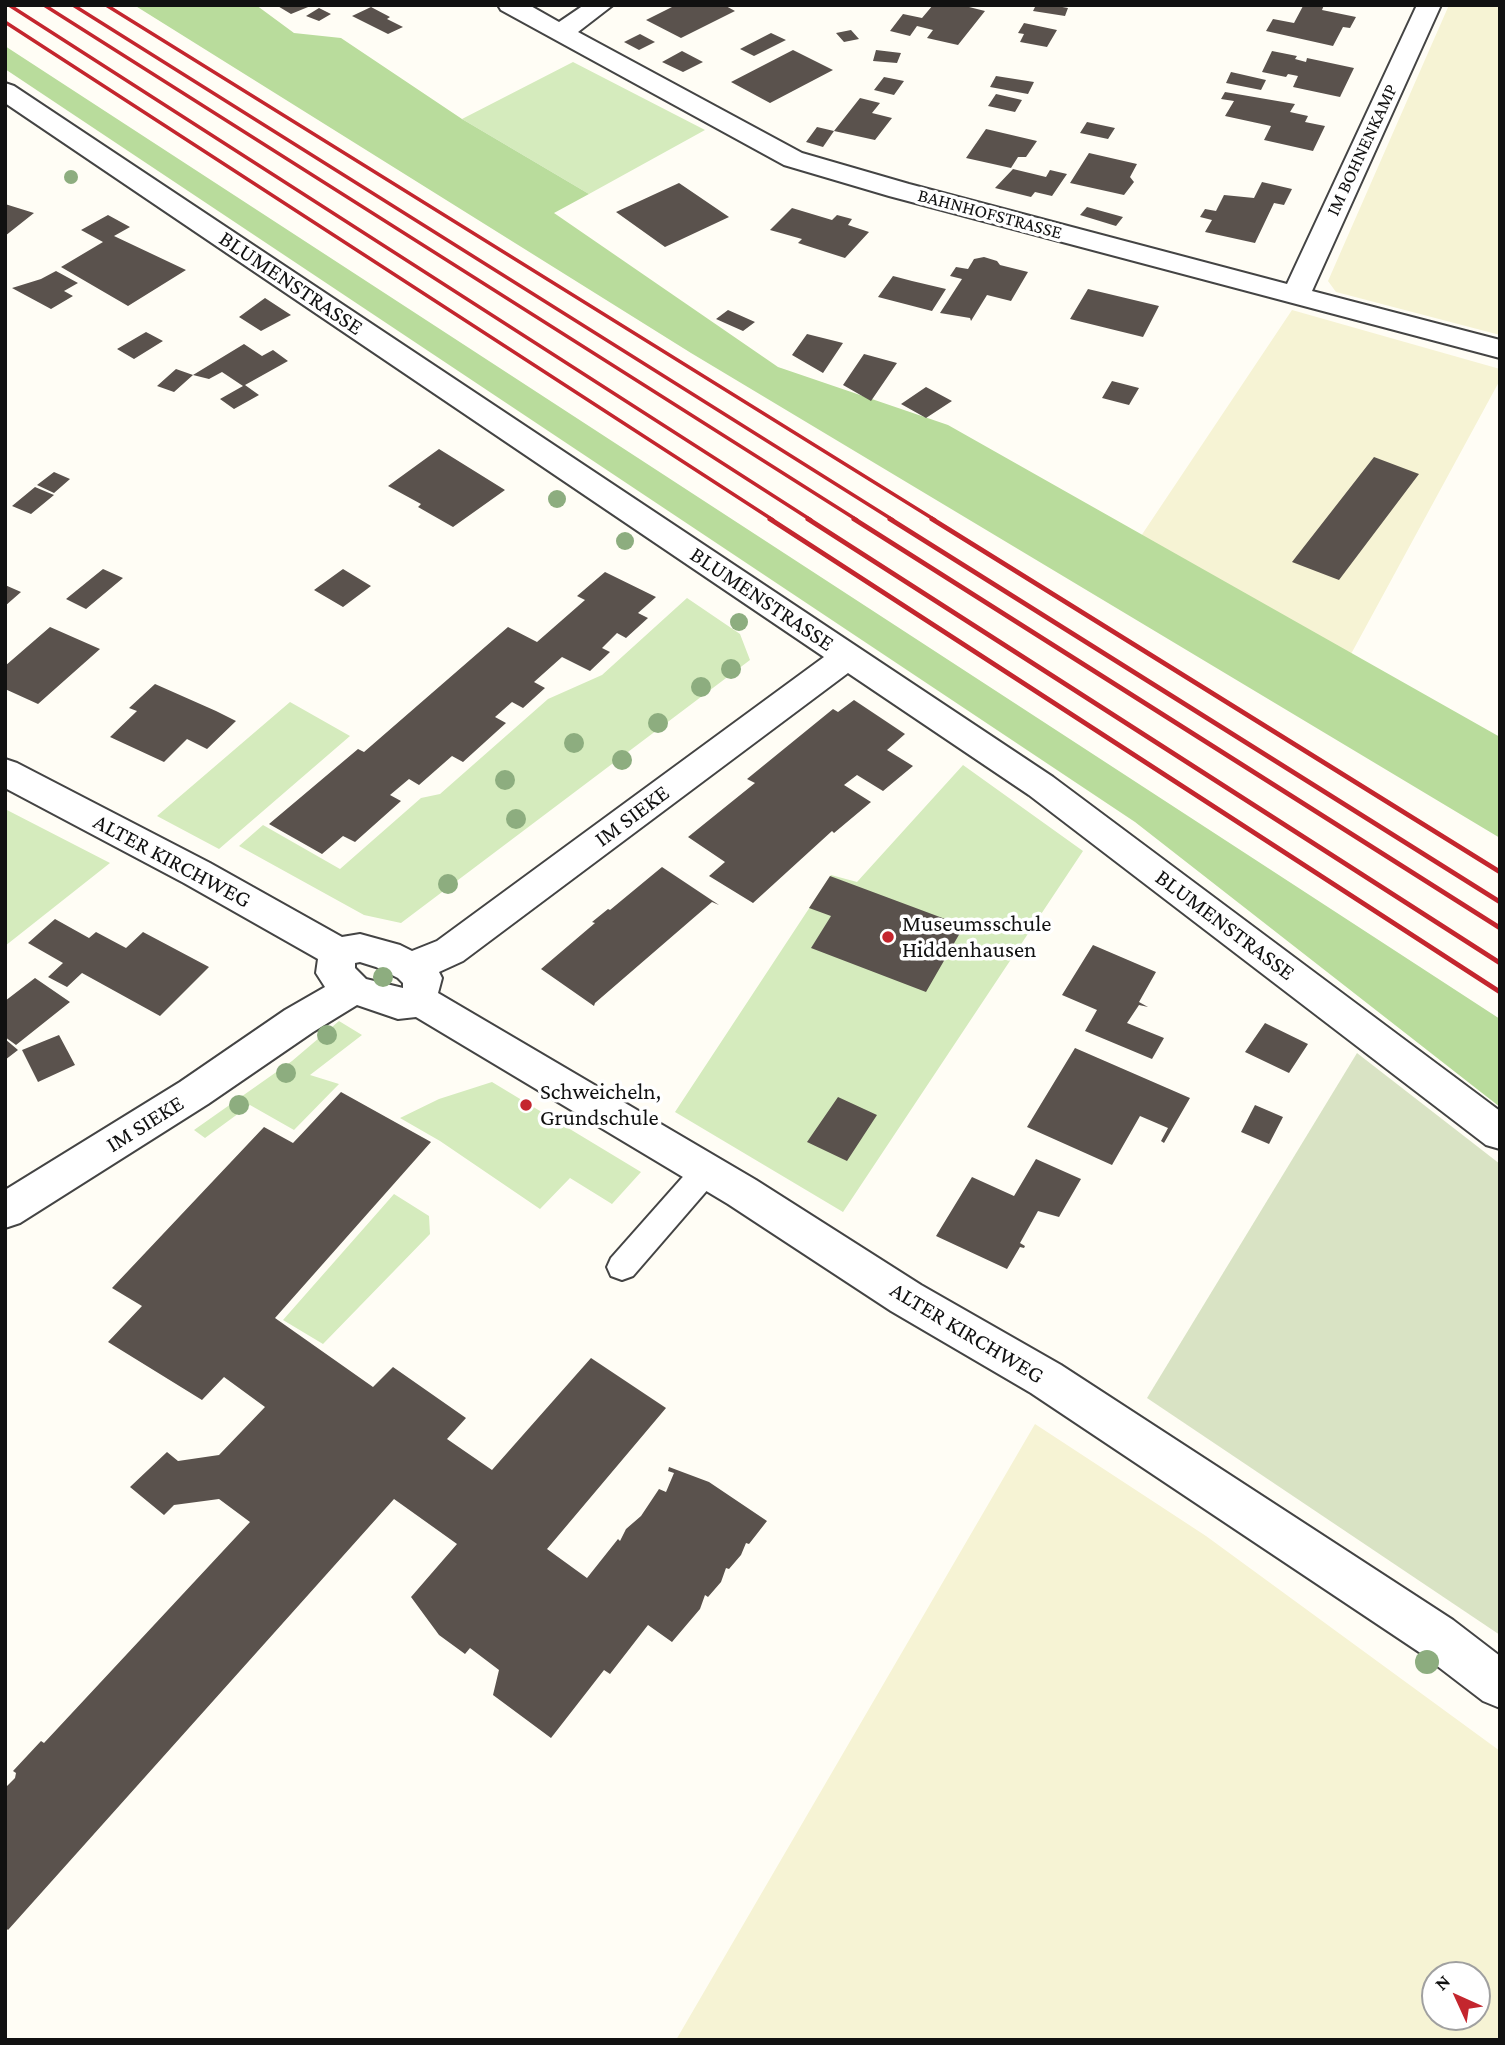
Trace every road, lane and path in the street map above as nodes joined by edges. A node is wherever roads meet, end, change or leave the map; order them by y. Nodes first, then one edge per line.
1 (510, 5) edge
2 (601, 5) edge
3 (1429, 5) edge
4 (561, 33) junction
5 (5, 91) edge
6 (1296, 295) junction
7 (1500, 349) edge
8 (848, 656) junction
9 (5, 772) edge
10 (338, 952) junction
11 (416, 984) junction
12 (353, 989) junction
13 (1500, 1133) edge
14 (706, 1171) junction
15 (5, 1210) edge
16 (622, 1267) dead end
17 (1500, 1685) edge

1 - 4 street, BAHNHOFSTRASSE
2 - 4 street
3 - 6 street, IM BOHNENKAMP
4 - 6 street, BAHNHOFSTRASSE
5 - 8 street, BLUMENSTRASSE
6 - 7 street, BAHNHOFSTRASSE
8 - 11 street, IM SIEKE
8 - 13 street, BLUMENSTRASSE
9 - 10 street, ALTER KIRCHWEG
10 - 11 street, ALTER KIRCHWEG
10 - 12 street
11 - 12 street, ALTER KIRCHWEG
11 - 14 street, ALTER KIRCHWEG
12 - 15 street, IM SIEKE
14 - 16 lane
14 - 17 street, ALTER KIRCHWEG

